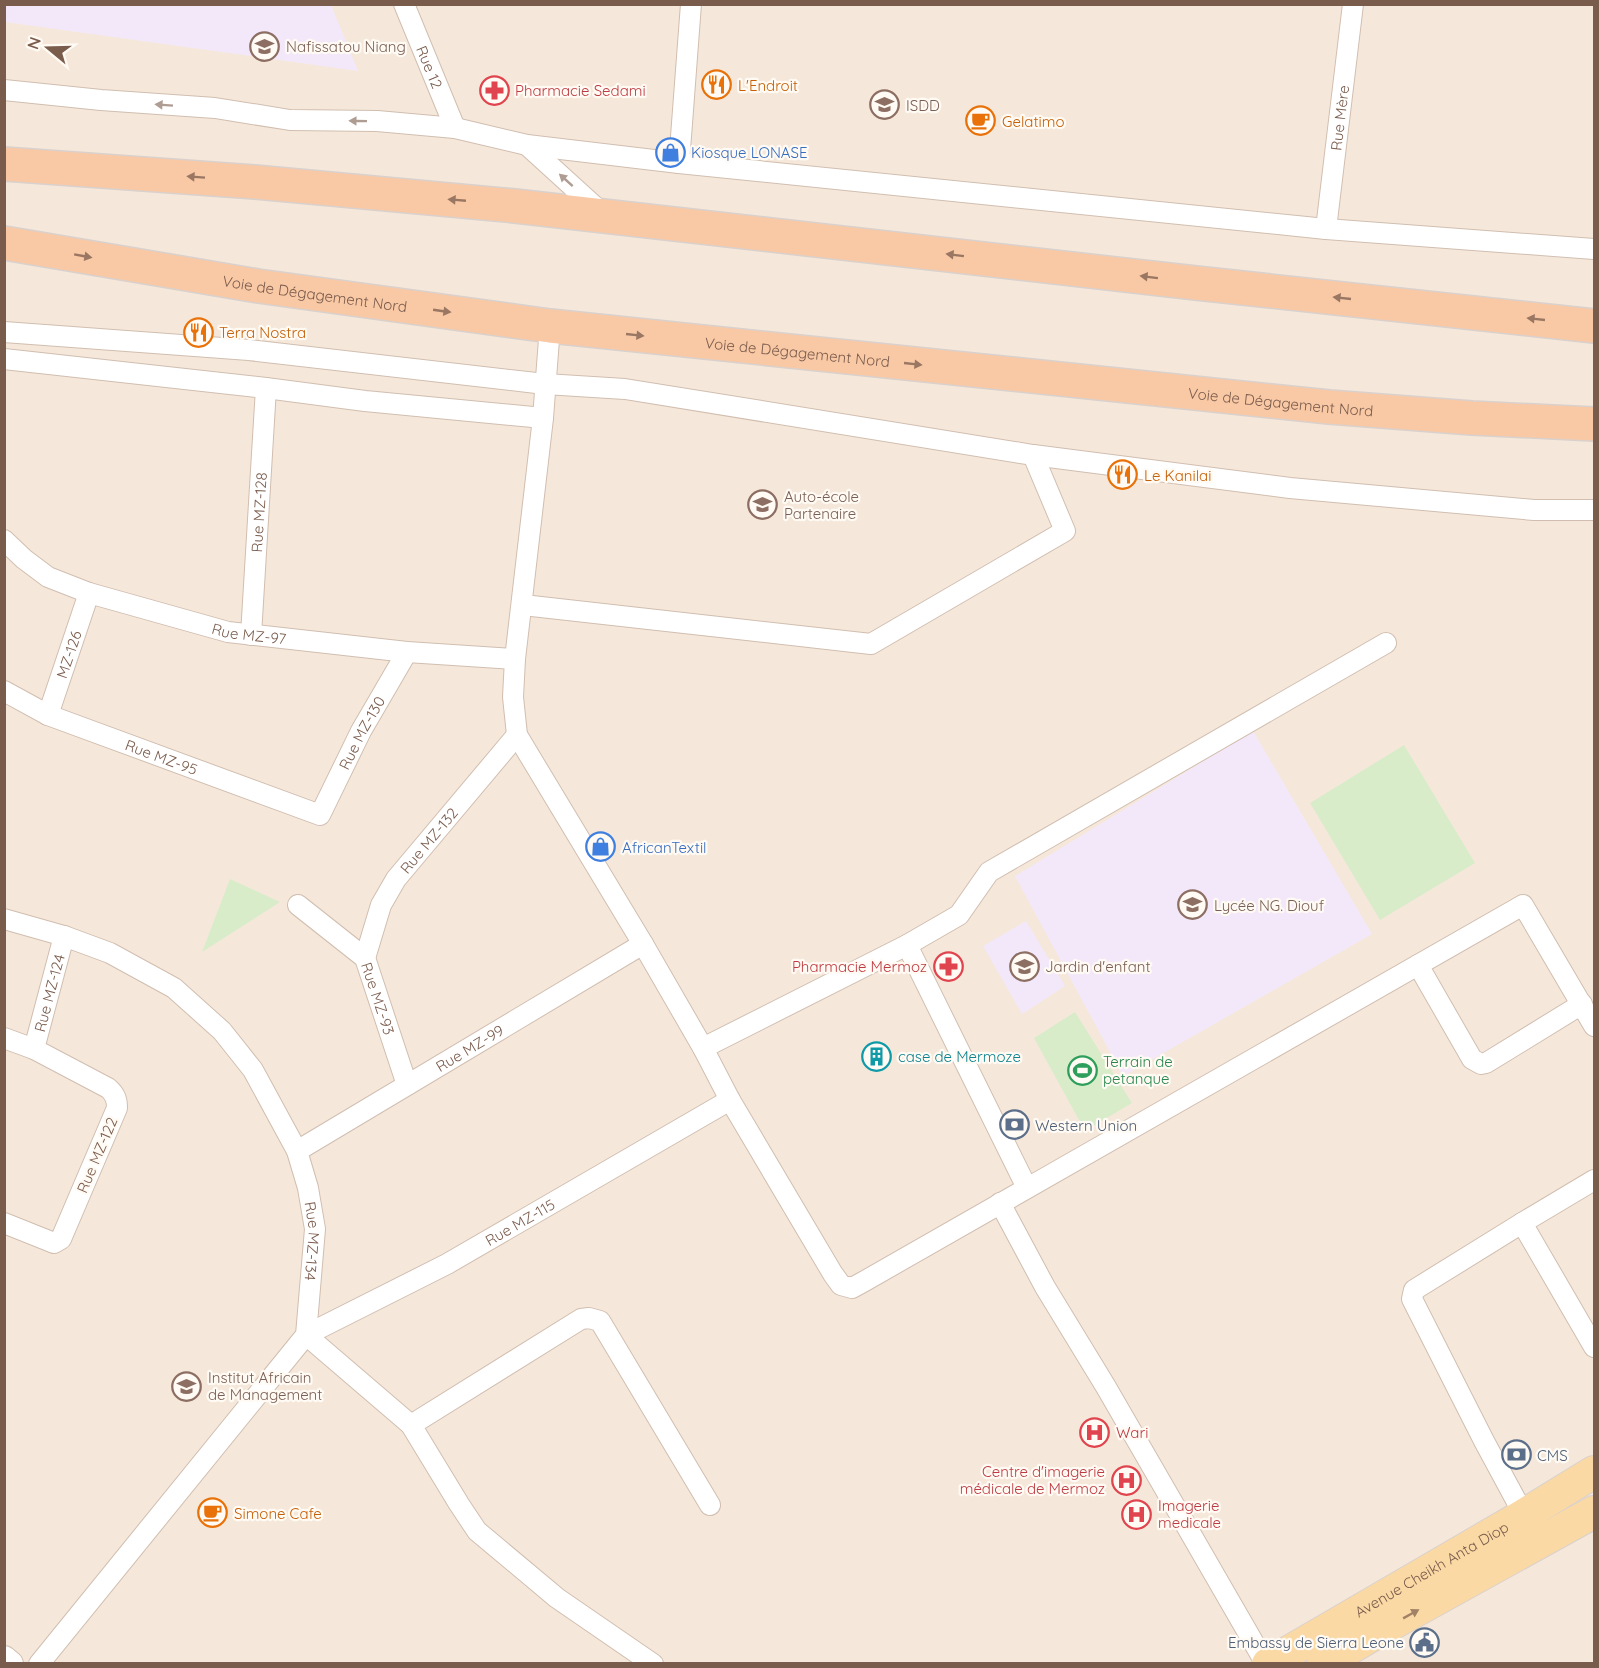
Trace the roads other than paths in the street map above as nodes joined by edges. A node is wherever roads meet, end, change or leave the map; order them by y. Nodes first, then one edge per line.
1 (404, 4) edge
2 (691, 4) edge
3 (1353, 4) edge
4 (4, 90) edge
5 (454, 128) junction
6 (527, 144) junction
7 (679, 163) junction
8 (4, 164) edge
9 (604, 215) junction
10 (1326, 229) junction
11 (15, 247) edge
12 (1594, 249) edge
13 (550, 326) junction
14 (1594, 326) edge
15 (4, 332) edge
16 (4, 359) edge
17 (545, 384) junction
18 (266, 388) junction
19 (543, 418) junction
20 (1594, 424) edge
21 (1033, 454) junction
22 (1594, 510) edge
23 (4, 540) edge
24 (89, 593) junction
25 (523, 605) junction
26 (251, 635) junction
27 (1386, 643) dead end
28 (407, 652) junction
29 (515, 659) junction
30 (4, 691) edge
31 (48, 715) junction
32 (517, 735) junction
33 (320, 816) joint
34 (298, 905) dead end
35 (4, 919) edge
36 (64, 936) junction
37 (643, 944) junction
38 (907, 945) junction
39 (365, 958) junction
40 (1418, 965) junction
41 (1582, 1004) junction
42 (1594, 1026) edge
43 (4, 1038) edge
44 (703, 1048) junction
45 (34, 1049) junction
46 (406, 1085) junction
47 (730, 1100) junction
48 (297, 1151) junction
49 (1594, 1180) edge
50 (1027, 1188) junction
51 (1000, 1203) junction
52 (4, 1223) edge
53 (1522, 1223) junction
54 (306, 1335) junction
55 (1594, 1347) edge
56 (411, 1425) junction
57 (1594, 1472) edge
58 (710, 1505) dead end
59 (1594, 1514) edge
60 (1524, 1515) junction
61 (4, 1659) edge
62 (10, 1664) edge
63 (39, 1664) edge
64 (654, 1664) edge
65 (1267, 1664) edge
66 (1323, 1664) edge

1 - 5 street, Rue 12
2 - 7 street
3 - 10 street, Rue Mère
5 -> 4 street
5 - 6 street
6 - 7 street
9 -> 6 street
7 - 10 street
9 -> 8 highway
14 -> 9 highway
10 - 12 street
11 -> 13 highway, Voie de Dégagement Nord
13 - 17 street
13 -> 20 highway, Voie de Dégagement Nord
15 - 17 street
16 - 18 street
17 - 19 street
17 - 21 street
18 - 19 street
18 - 26 street, Rue MZ-128
19 - 25 street
21 - 22 street
21 - 25 street
23 - 24 street, Rue MZ-97
24 - 26 street, Rue MZ-97
24 - 31 street, MZ-126
25 - 29 street
26 - 28 street, Rue MZ-97
27 - 38 street
28 - 29 street, Rue MZ-97
28 - 33 street, Rue MZ-130
29 - 32 street
30 - 31 street, Rue MZ-95
31 - 33 street, Rue MZ-95
32 - 37 street
32 - 39 street, Rue MZ-132
34 - 39 street, Rue MZ-93
35 - 36 street, Rue MZ-134
36 - 45 street, Rue MZ-124
36 - 48 street, Rue MZ-134
37 - 44 street
37 - 46 street, Rue MZ-99
38 - 44 street
38 - 50 street
39 - 46 street, Rue MZ-93
40 - 41 street
40 - 41 street
40 - 50 street
41 - 42 street
43 - 45 street, Rue MZ-122
44 - 47 street
45 - 52 street, Rue MZ-122
46 - 48 street, Rue MZ-99
47 - 51 street
47 - 54 street, Rue MZ-115
48 - 54 street, Rue MZ-134
49 - 53 street
50 - 51 street
51 - 65 street
53 - 55 street
53 - 60 street
54 - 56 street
54 - 63 street
56 - 58 street
56 - 64 street
57 - 60 main road, Avenue Cheikh Anta Diop
66 -> 59 main road, Avenue Cheikh Anta Diop
60 - 65 main road, Avenue Cheikh Anta Diop
61 - 62 street

